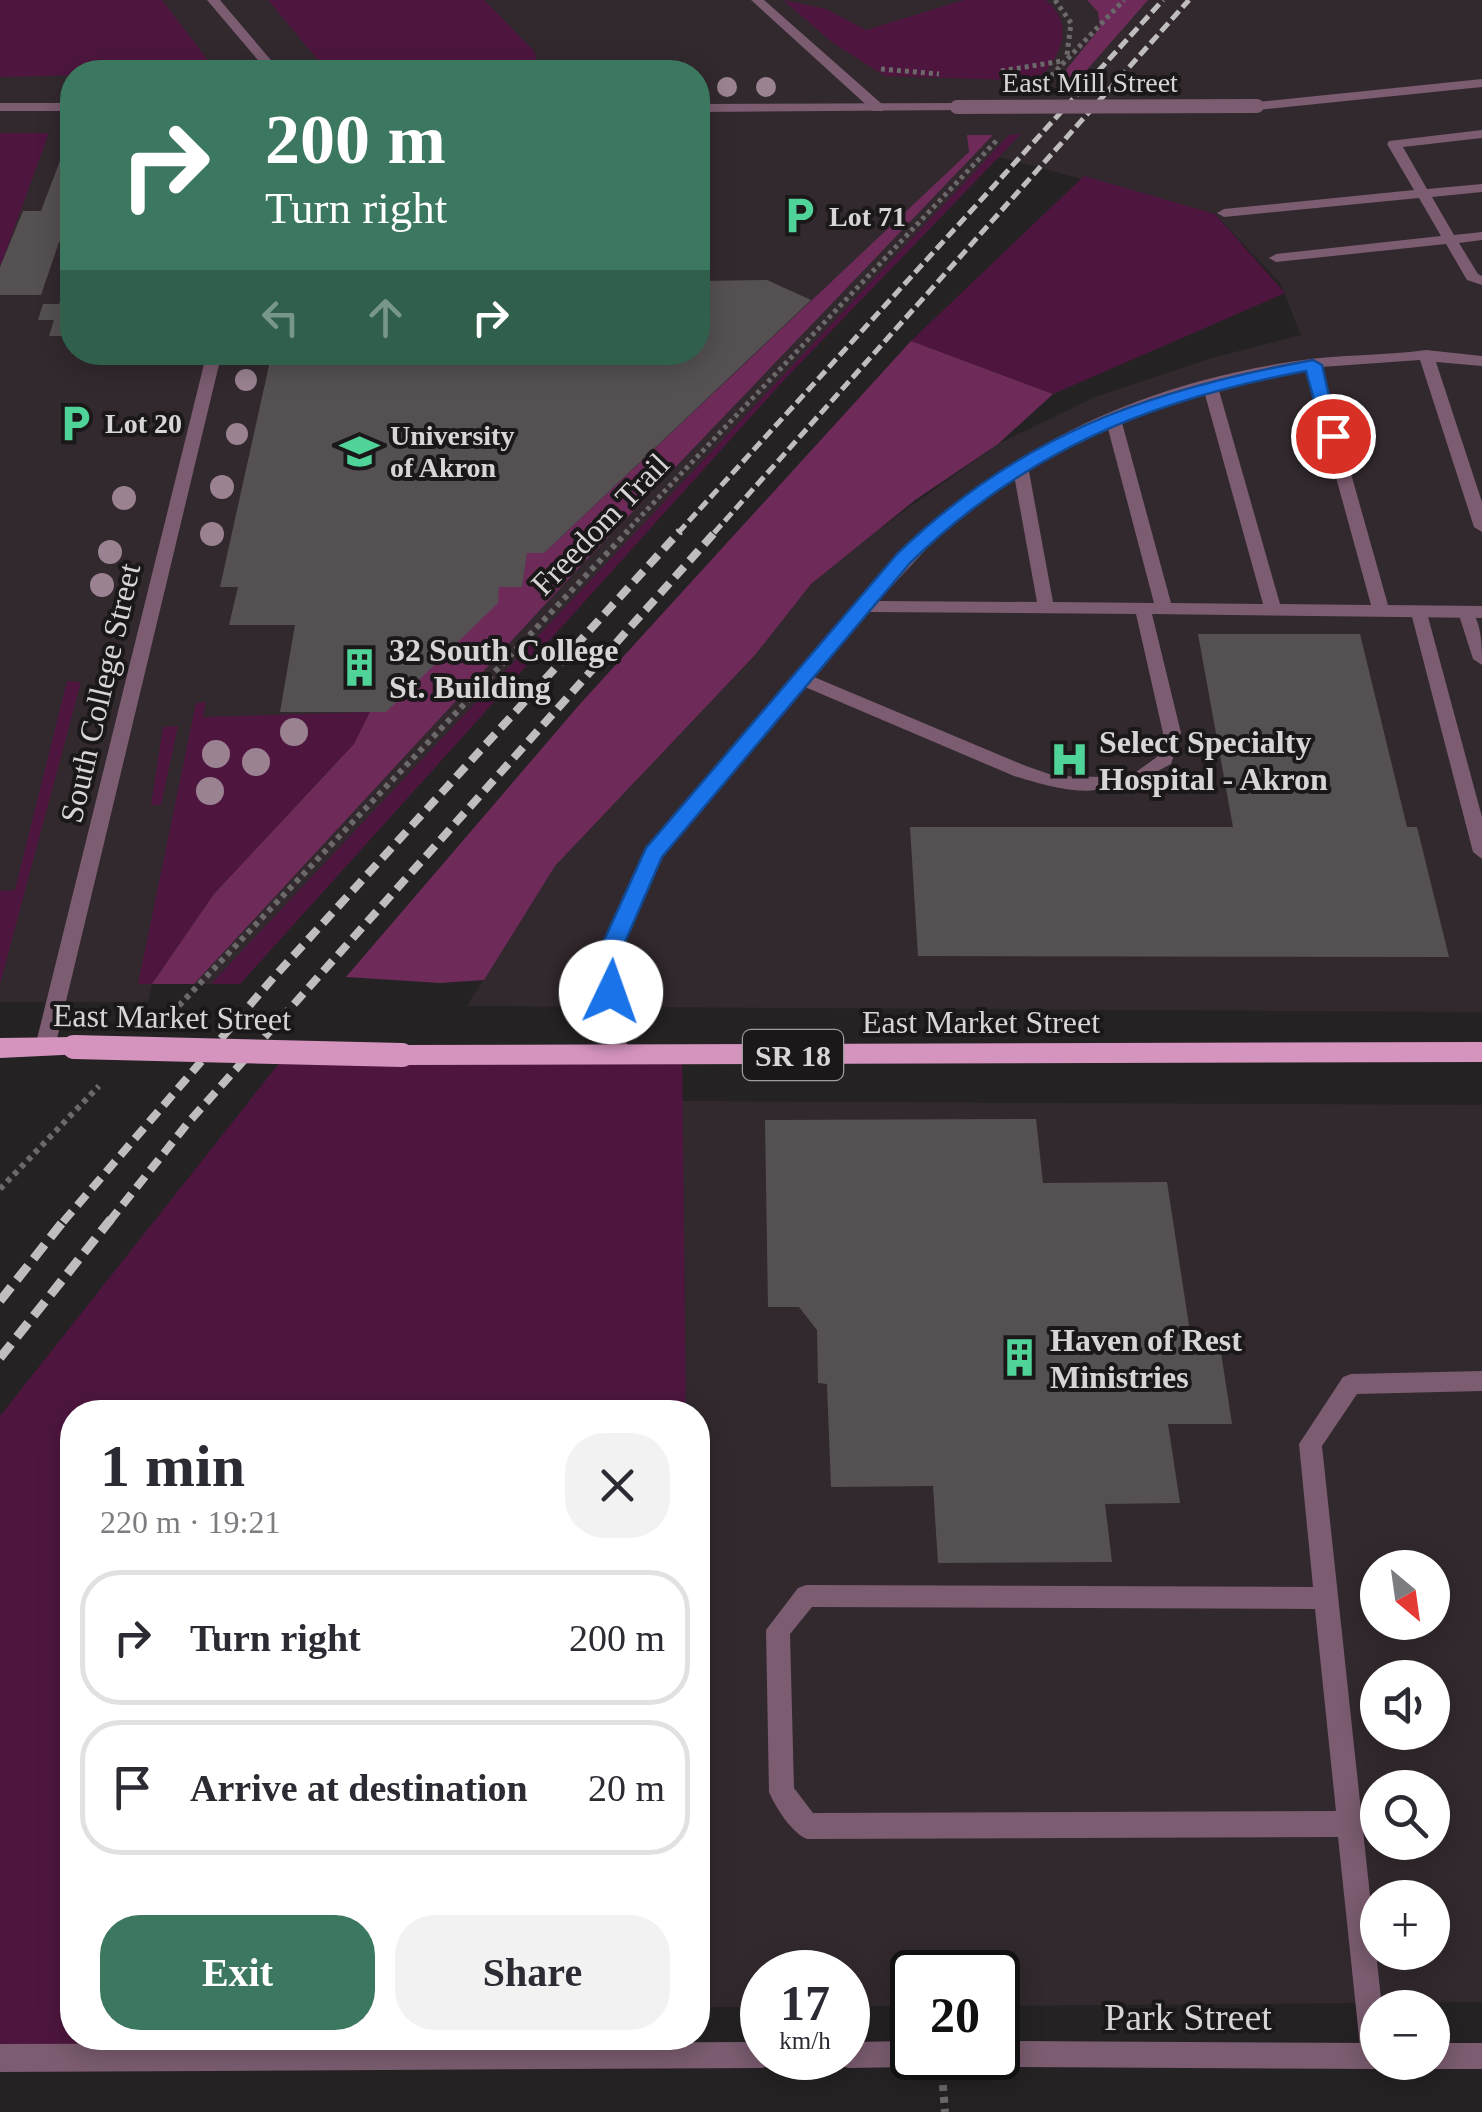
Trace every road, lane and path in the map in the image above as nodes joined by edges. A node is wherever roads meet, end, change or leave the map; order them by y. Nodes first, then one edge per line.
1 (214, 0) edge
2 (757, 0) edge
3 (1055, 0) edge
4 (1124, 0) edge
5 (265, 60) edge
6 (1064, 60) junction
7 (1482, 83) edge
8 (1044, 85) dead end
9 (0, 107) edge
10 (60, 107) edge
11 (710, 108) edge
12 (878, 108) junction
13 (1482, 134) edge
14 (1000, 136) dead end
15 (1482, 188) edge
16 (1424, 195) junction
17 (1224, 213) dead end
18 (1482, 236) edge
19 (1450, 240) junction
20 (1276, 258) dead end
21 (1482, 281) edge
22 (1426, 355) junction
23 (1482, 362) edge
24 (212, 365) edge
25 (1313, 365) junction
26 (1210, 386) junction
27 (1112, 418) junction
28 (1020, 465) junction
29 (1482, 527) edge
30 (866, 606) junction
31 (1046, 608) junction
32 (1142, 610) junction
33 (1164, 610) junction
34 (1273, 611) junction
35 (1382, 612) junction
36 (1474, 612) edge
37 (1419, 613) junction
38 (1482, 660) edge
39 (803, 680) junction
40 (1145, 772) dead end
41 (1102, 783) dead end
42 (1482, 852) edge
43 (168, 1017) dead end
44 (44, 1047) junction
45 (0, 1048) edge
46 (1482, 1052) edge
47 (618, 1054) junction
48 (112, 1073) dead end
49 (0, 1189) edge
50 (1482, 1381) edge
51 (1326, 1598) junction
52 (1350, 1824) junction
53 (1369, 1990) edge
54 (1020, 2054) edge
55 (740, 2055) edge
56 (1360, 2056) edge
57 (1450, 2056) edge
58 (1482, 2056) edge
59 (0, 2058) edge
60 (943, 2080) edge
61 (946, 2112) edge

1 - 5 street
2 - 12 street
3 - 6 path
4 - 6 path
6 - 8 path
7 - 12 street, East Mill Street, bridge
9 - 10 street
11 - 12 street, East Mill Street
13 - 16 street
14 - 43 path, Freedom Trail
15 - 16 street
16 - 17 street
16 - 19 street
18 - 19 street
19 - 20 street
19 - 21 street
22 - 23 street
22 - 25 street
22 - 29 street
24 - 44 street, South College Street
25 - 26 street
25 - 35 street
26 - 27 street
26 - 34 street
27 - 28 street
27 - 33 street
28 - 30 street
28 - 31 street
30 - 31 street
30 - 39 street
31 - 32 street
32 - 33 street
32 - 40 street
33 - 34 street
34 - 35 street
35 - 37 street
36 - 37 street
36 - 38 street
37 - 42 street
39 - 41 street
39 - 47 street
44 - 45 main road, East Market Street / SR 18
44 - 47 main road, East Market Street / SR 18, bridge
46 - 47 main road, East Market Street / SR 18
48 - 49 path
50 - 51 street
51 - 52 street
51 - 52 street
52 - 53 street
54 - 56 street, Park Street
55 - 59 street
57 - 58 street
60 - 61 path

